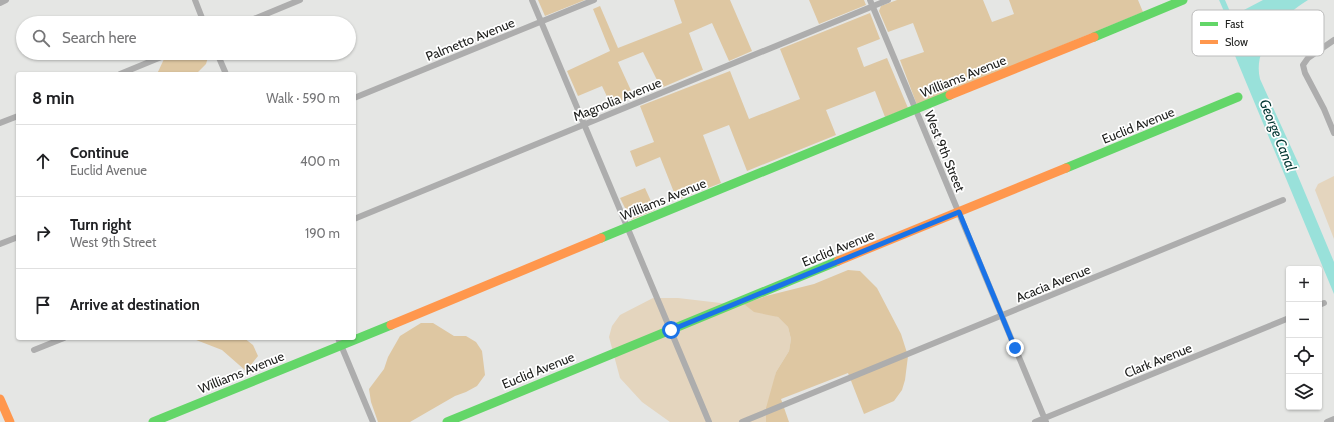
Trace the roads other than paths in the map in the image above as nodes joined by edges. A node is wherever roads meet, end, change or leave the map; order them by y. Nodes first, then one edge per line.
1 (6, 0) edge
2 (195, 0) edge
3 (300, 0) edge
4 (532, 0) edge
5 (594, 0) edge
6 (870, 0) edge
7 (888, 0) edge
8 (1182, 0) edge
9 (0, 3) edge
10 (872, 7) junction
11 (201, 16) edge
12 (261, 16) edge
13 (541, 22) junction
14 (1334, 40) edge
15 (1324, 47) edge
16 (1311, 56) edge
17 (154, 60) edge
18 (220, 60) edge
19 (125, 72) edge
20 (225, 72) edge
21 (356, 97) edge
22 (1238, 97) dead end
23 (916, 109) junction
24 (16, 117) edge
25 (0, 123) edge
26 (585, 124) junction
27 (1334, 134) edge
28 (1283, 200) dead end
29 (959, 212) junction
30 (356, 218) edge
31 (628, 227) junction
32 (16, 238) edge
33 (0, 244) edge
34 (1002, 316) junction
35 (1286, 319) edge
36 (671, 330) junction
37 (356, 335) edge
38 (59, 340) edge
39 (339, 342) edge
40 (34, 350) dead end
41 (0, 399) edge
42 (1334, 419) edge
43 (1045, 420) edge
44 (10, 422) edge
45 (153, 422) edge
46 (373, 422) edge
47 (447, 422) edge
48 (709, 422) edge
49 (742, 422) edge
50 (1035, 422) edge
51 (1327, 422) edge

1 - 9 street
2 - 11 street
3 - 12 street
4 - 13 street
5 - 13 street, Palmetto Avenue
6 - 10 street, West 9th Street
7 - 10 street, Magnolia Avenue
8 - 23 street, Williams Avenue
10 - 23 street, West 9th Street
10 - 26 street, Magnolia Avenue
13 - 21 street, Palmetto Avenue
13 - 26 street
14 - 15 street
16 - 27 street
17 - 19 street
18 - 20 street
22 - 29 street, Euclid Avenue
23 - 29 street, West 9th Street
23 - 31 street, Williams Avenue
24 - 25 street
26 - 30 street, Magnolia Avenue
26 - 31 street
28 - 34 street, Acacia Avenue
29 - 34 street, West 9th Street
29 - 36 street, Euclid Avenue
31 - 36 street
31 - 37 street, Williams Avenue
32 - 33 street
34 - 43 street, West 9th Street
34 - 49 street, Acacia Avenue
35 - 43 street, Clark Avenue
36 - 47 street, Euclid Avenue
36 - 48 street
38 - 40 street
39 - 45 street, Williams Avenue
39 - 46 street
41 - 44 street
42 - 51 street
43 - 50 street, Clark Avenue

